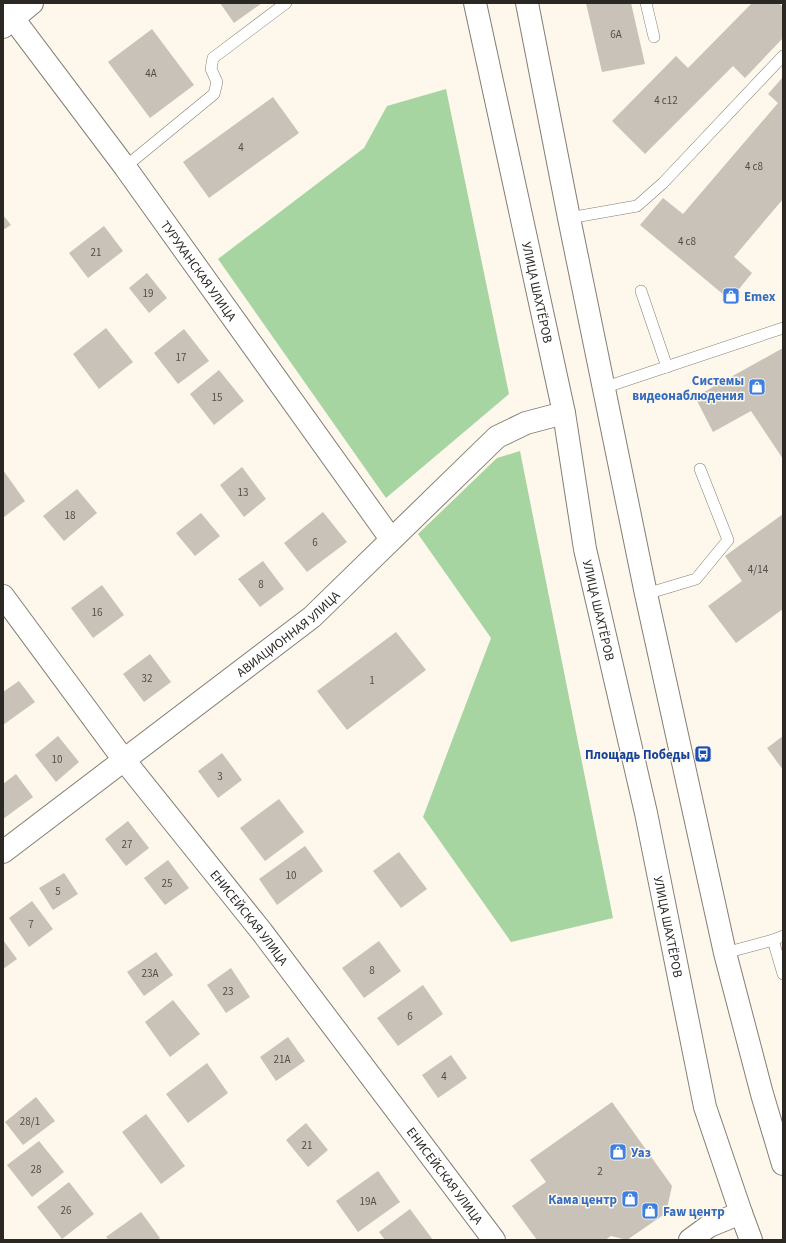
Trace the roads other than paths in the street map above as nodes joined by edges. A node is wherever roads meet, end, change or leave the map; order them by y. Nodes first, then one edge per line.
1 (32, 3) edge
2 (286, 3) edge
3 (475, 3) edge
4 (527, 3) edge
5 (646, 3) edge
6 (6, 17) edge
7 (654, 37) dead end
8 (783, 56) edge
9 (125, 167) junction
10 (569, 218) junction
11 (641, 291) dead end
12 (783, 328) edge
13 (667, 367) junction
14 (603, 388) junction
15 (564, 413) junction
16 (700, 469) dead end
17 (391, 539) junction
18 (646, 594) junction
19 (3, 596) edge
20 (124, 760) junction
21 (3, 852) edge
22 (778, 938) edge
23 (725, 953) junction
24 (783, 974) edge
25 (778, 1131) edge
26 (783, 1164) edge
27 (741, 1213) junction
28 (494, 1240) edge
29 (690, 1240) edge
30 (751, 1240) edge

1 - 6 main road
2 - 9 lane
3 - 15 main road, УЛИЦА ШАХТЁРОВ
4 - 10 main road
5 - 7 lane
6 - 9 main road, ТУРУХАНСКАЯ УЛИЦА
8 - 10 lane
9 - 17 main road, ТУРУХАНСКАЯ УЛИЦА
10 - 14 main road
11 - 13 lane
12 - 13 lane
13 - 14 lane
14 - 18 main road
15 - 17 main road, АВИАЦИОННАЯ УЛИЦА
15 - 27 main road, УЛИЦА ШАХТЁРОВ
16 - 18 lane
17 - 20 main road, АВИАЦИОННАЯ УЛИЦА
18 - 23 main road
19 - 20 main road, ЕНИСЕЙСКАЯ УЛИЦА
20 - 21 main road, АВИАЦИОННАЯ УЛИЦА
20 - 28 main road, ЕНИСЕЙСКАЯ УЛИЦА
22 - 23 lane
22 - 24 lane
23 - 25 main road
25 - 26 main road
27 - 29 main road
27 - 30 main road, УЛИЦА ШАХТЁРОВ

